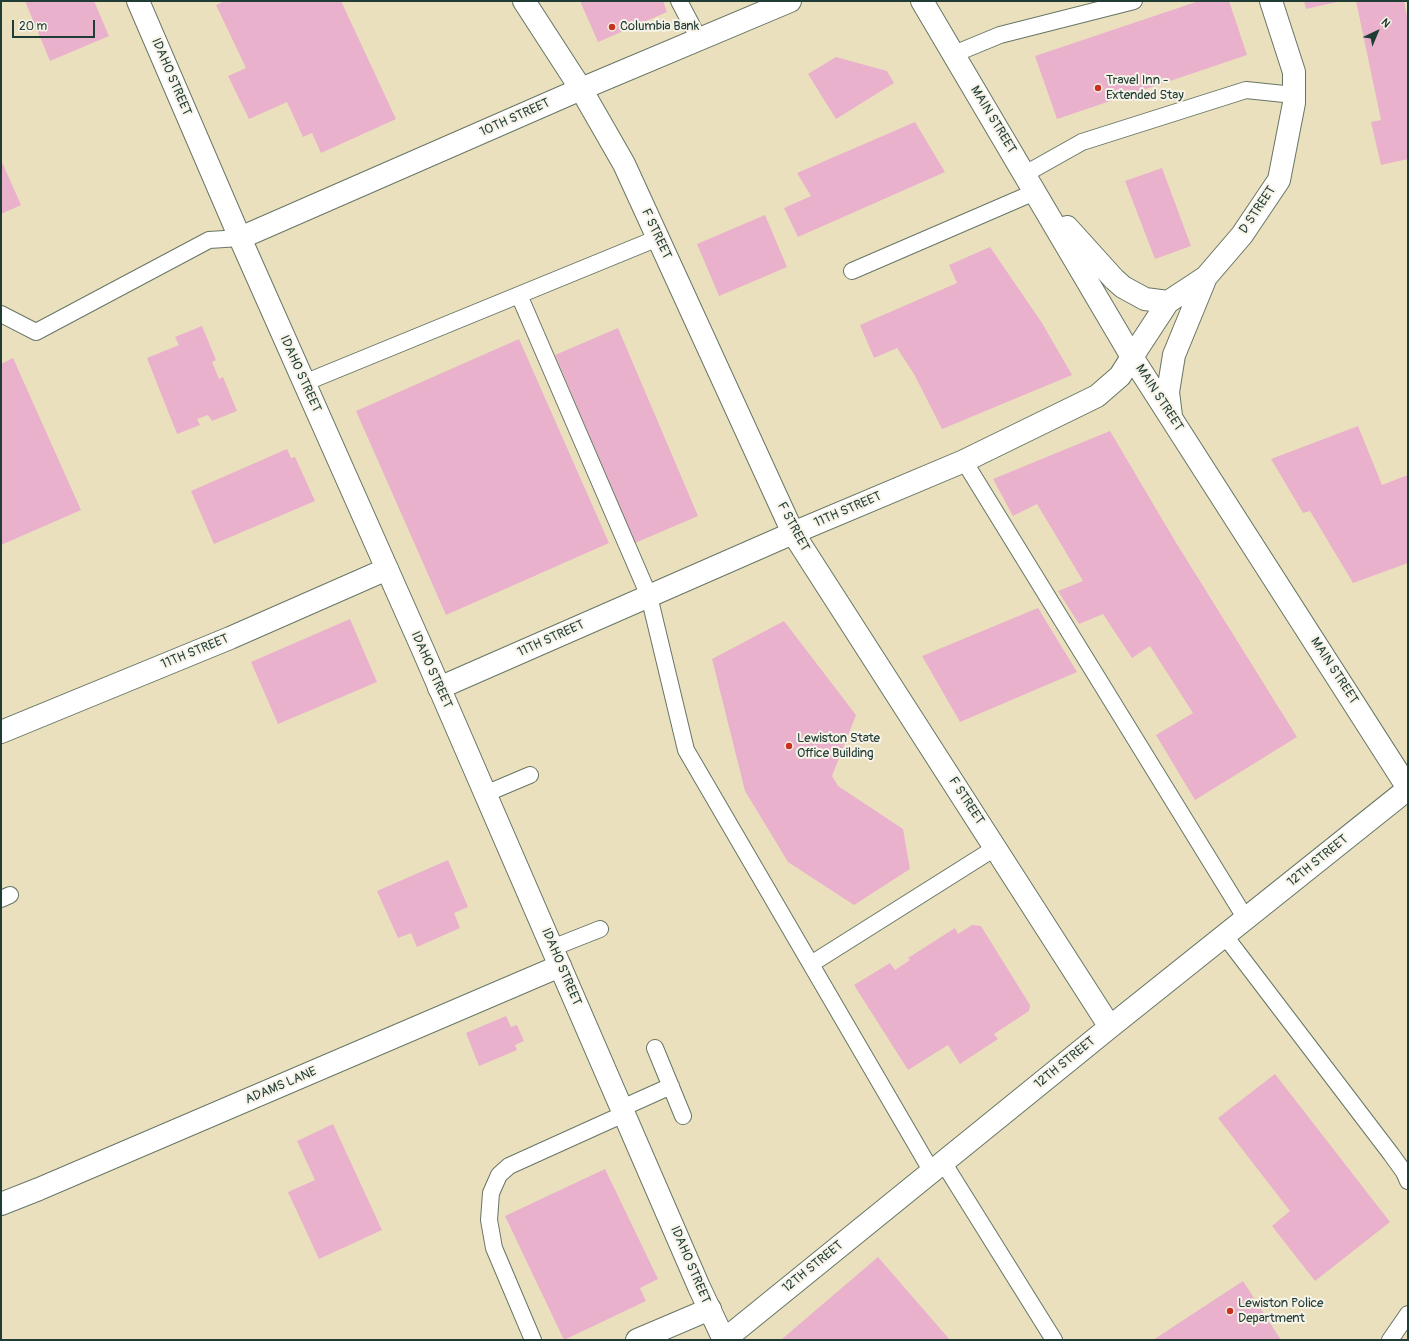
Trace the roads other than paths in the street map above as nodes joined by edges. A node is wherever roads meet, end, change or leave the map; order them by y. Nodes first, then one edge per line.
1 (138, 1) edge
2 (524, 1) edge
3 (679, 1) edge
4 (790, 1) edge
5 (922, 1) edge
6 (1134, 1) edge
7 (1271, 1) edge
8 (699, 39) junction
9 (954, 54) junction
10 (581, 89) junction
11 (1294, 95) junction
12 (1030, 183) junction
13 (240, 238) junction
14 (658, 238) junction
15 (852, 271) dead end
16 (1206, 277) junction
17 (518, 295) junction
18 (1168, 302) junction
19 (1, 314) edge
20 (1132, 357) junction
21 (304, 383) junction
22 (1171, 417) junction
23 (964, 461) junction
24 (793, 533) junction
25 (387, 569) junction
26 (649, 596) junction
27 (439, 688) junction
28 (1, 732) edge
29 (530, 775) dead end
30 (1408, 789) edge
31 (485, 794) junction
32 (995, 848) junction
33 (1246, 919) junction
34 (600, 929) dead end
35 (1225, 936) junction
36 (556, 957) junction
37 (811, 964) junction
38 (1110, 1027) junction
39 (654, 1048) dead end
40 (671, 1086) junction
41 (623, 1111) junction
42 (683, 1116) dead end
43 (937, 1167) junction
44 (1408, 1181) edge
45 (1, 1204) edge
46 (710, 1309) junction
47 (1408, 1314) edge
48 (533, 1340) edge
49 (637, 1340) edge
50 (724, 1340) edge
51 (1054, 1340) edge
52 (1390, 1340) edge

1 - 13 street, IDAHO STREET
2 - 10 street, F STREET
3 - 8 lane
4 - 8 street, 10TH STREET
5 - 9 street, MAIN STREET
6 - 9 lane
7 - 11 street, D STREET
8 - 10 street, 10TH STREET
9 - 12 street, MAIN STREET
10 - 13 street, 10TH STREET
10 - 14 street, F STREET
11 - 12 lane
11 - 16 street, D STREET
12 - 15 lane
12 - 18 street
12 - 20 street, MAIN STREET
13 - 19 lane
13 - 21 street, IDAHO STREET
14 - 17 lane
14 - 24 street, F STREET
16 - 18 street, D STREET
16 - 22 street
17 - 21 lane
17 - 26 lane
18 - 20 street, D STREET
20 - 22 street, MAIN STREET
20 - 23 street, 11TH STREET
21 - 25 street, IDAHO STREET
22 - 30 street, MAIN STREET
23 - 24 street, 11TH STREET
23 - 33 lane
24 - 26 street, 11TH STREET
24 - 32 street, F STREET
25 - 27 street, IDAHO STREET
25 - 28 street, 11TH STREET
26 - 27 street, 11TH STREET
26 - 37 lane
27 - 31 street, IDAHO STREET
29 - 31 lane
30 - 33 street, 12TH STREET
31 - 36 street, IDAHO STREET
32 - 37 lane
32 - 38 street, F STREET
33 - 35 street, 12TH STREET
34 - 36 lane
35 - 38 street, 12TH STREET
35 - 44 lane
36 - 41 street, IDAHO STREET
36 - 45 street, ADAMS LANE
37 - 43 lane
38 - 43 street, 12TH STREET
39 - 40 lane
40 - 41 lane
40 - 42 lane
41 - 46 street, IDAHO STREET
41 - 48 lane
43 - 50 street, 12TH STREET
43 - 51 lane
46 - 49 street
46 - 50 street, IDAHO STREET
47 - 52 lane

